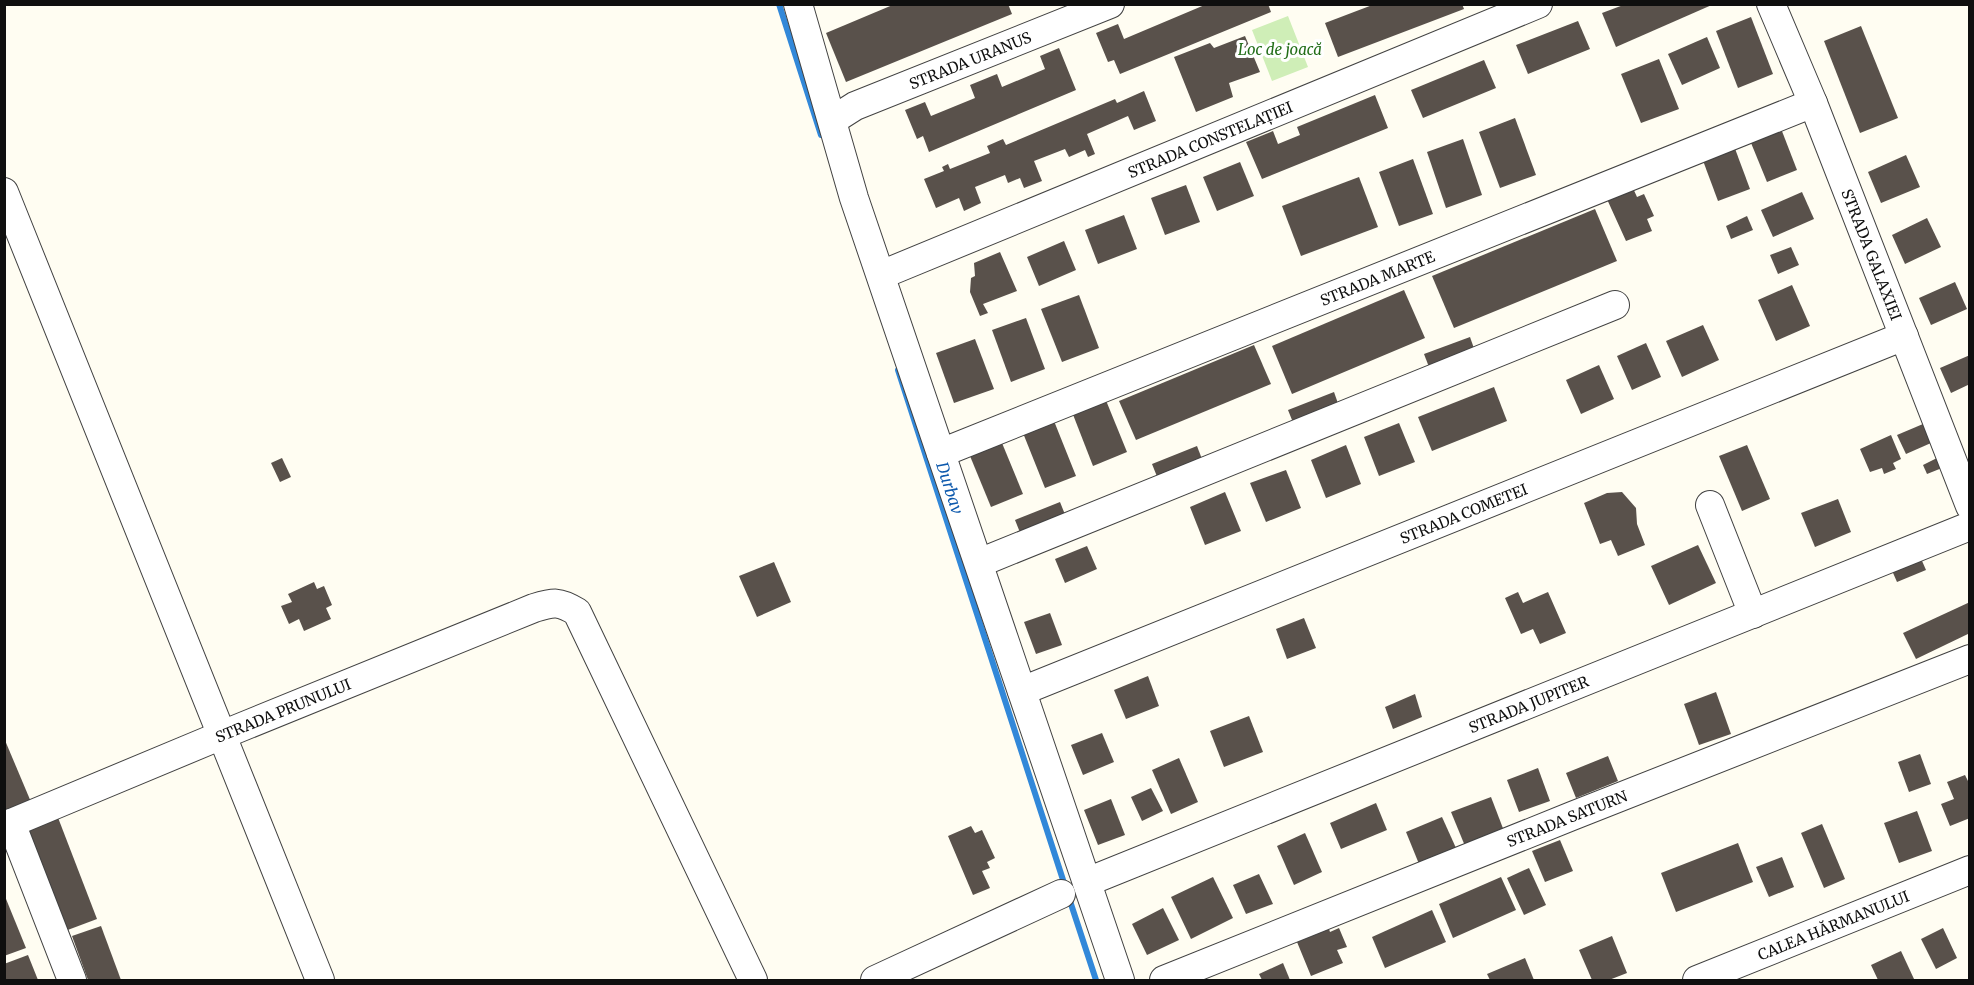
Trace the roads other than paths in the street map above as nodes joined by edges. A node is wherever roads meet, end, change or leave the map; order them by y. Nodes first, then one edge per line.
1 (798, 4) edge
2 (1110, 4) edge
3 (1538, 4) edge
4 (1771, 4) edge
5 (1814, 103) junction
6 (833, 120) junction
7 (4, 192) edge
8 (881, 275) junction
9 (1615, 305) dead end
10 (1905, 336) junction
11 (941, 453) junction
12 (1710, 505) dead end
13 (1970, 506) edge
14 (1970, 526) edge
15 (979, 563) junction
16 (1753, 614) junction
17 (1970, 658) edge
18 (1022, 691) junction
19 (222, 735) junction
20 (8, 825) edge
21 (1970, 870) edge
22 (1074, 888) junction
23 (72, 981) edge
24 (320, 981) edge
25 (753, 981) edge
26 (875, 981) edge
27 (1120, 981) edge
28 (1164, 981) edge
29 (1697, 981) edge

1 - 6 street
2 - 6 street, STRADA URANUS
3 - 8 street, STRADA CONSTELAȚIEI
4 - 5 street, STRADA GALAXIEI
5 - 10 street, STRADA GALAXIEI
5 - 11 street, STRADA MARTE
6 - 8 street
7 - 19 street
8 - 11 street
9 - 15 street
10 - 13 street, STRADA GALAXIEI
10 - 18 street, STRADA COMETEI
11 - 15 street
12 - 16 street
14 - 16 street, STRADA JUPITER
15 - 18 street
16 - 22 street, STRADA JUPITER
17 - 28 street, STRADA SATURN
18 - 22 street
19 - 20 street, STRADA PRUNULUI
19 - 24 street
19 - 25 street, STRADA PRUNULUI
20 - 23 street
21 - 29 street, CALEA HĂRMANULUI
22 - 26 street, STRADA JUPITER
22 - 27 street

